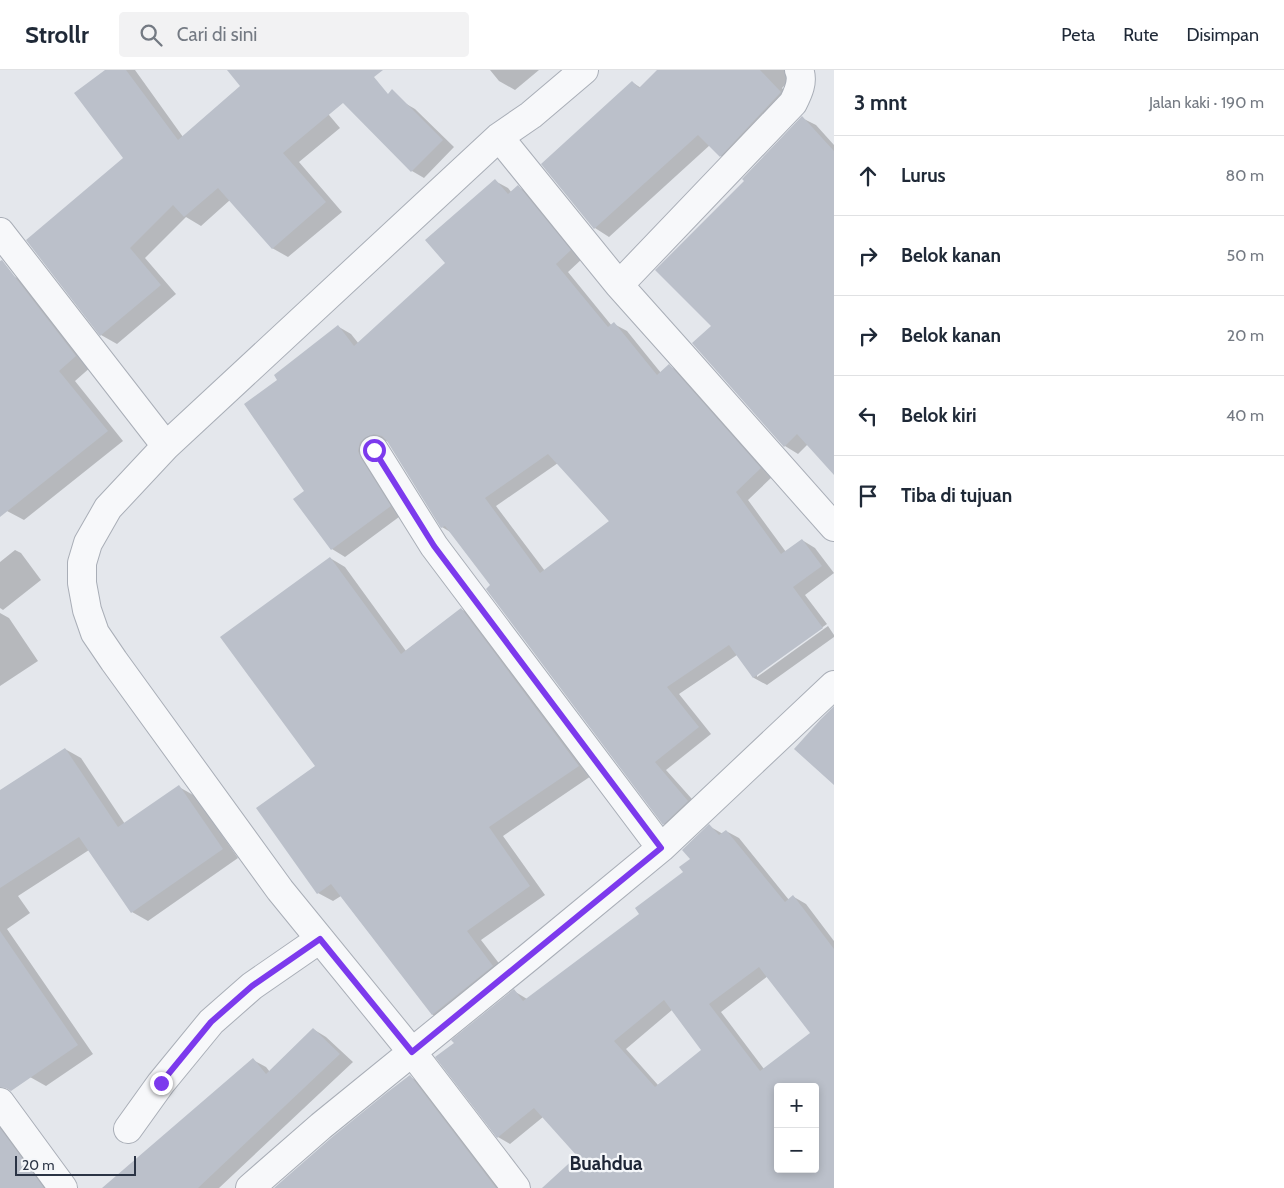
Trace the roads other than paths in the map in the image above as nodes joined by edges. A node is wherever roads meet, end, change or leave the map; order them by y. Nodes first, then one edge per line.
1 (584, 70) edge
2 (799, 70) edge
3 (499, 137) junction
4 (0, 232) edge
5 (619, 285) junction
6 (166, 446) junction
7 (374, 450) dead end
8 (834, 528) edge
9 (834, 685) edge
10 (661, 848) junction
11 (320, 939) junction
12 (412, 1052) junction
13 (0, 1102) edge
14 (128, 1128) dead end
15 (63, 1188) edge
16 (250, 1188) edge
17 (516, 1188) edge

1 - 3 street
2 - 5 street
3 - 5 street
3 - 6 street
4 - 6 street
5 - 8 street
6 - 11 street
7 - 10 street
9 - 10 street
10 - 12 street
11 - 12 street
11 - 14 street
12 - 16 street
12 - 17 street
13 - 15 street

